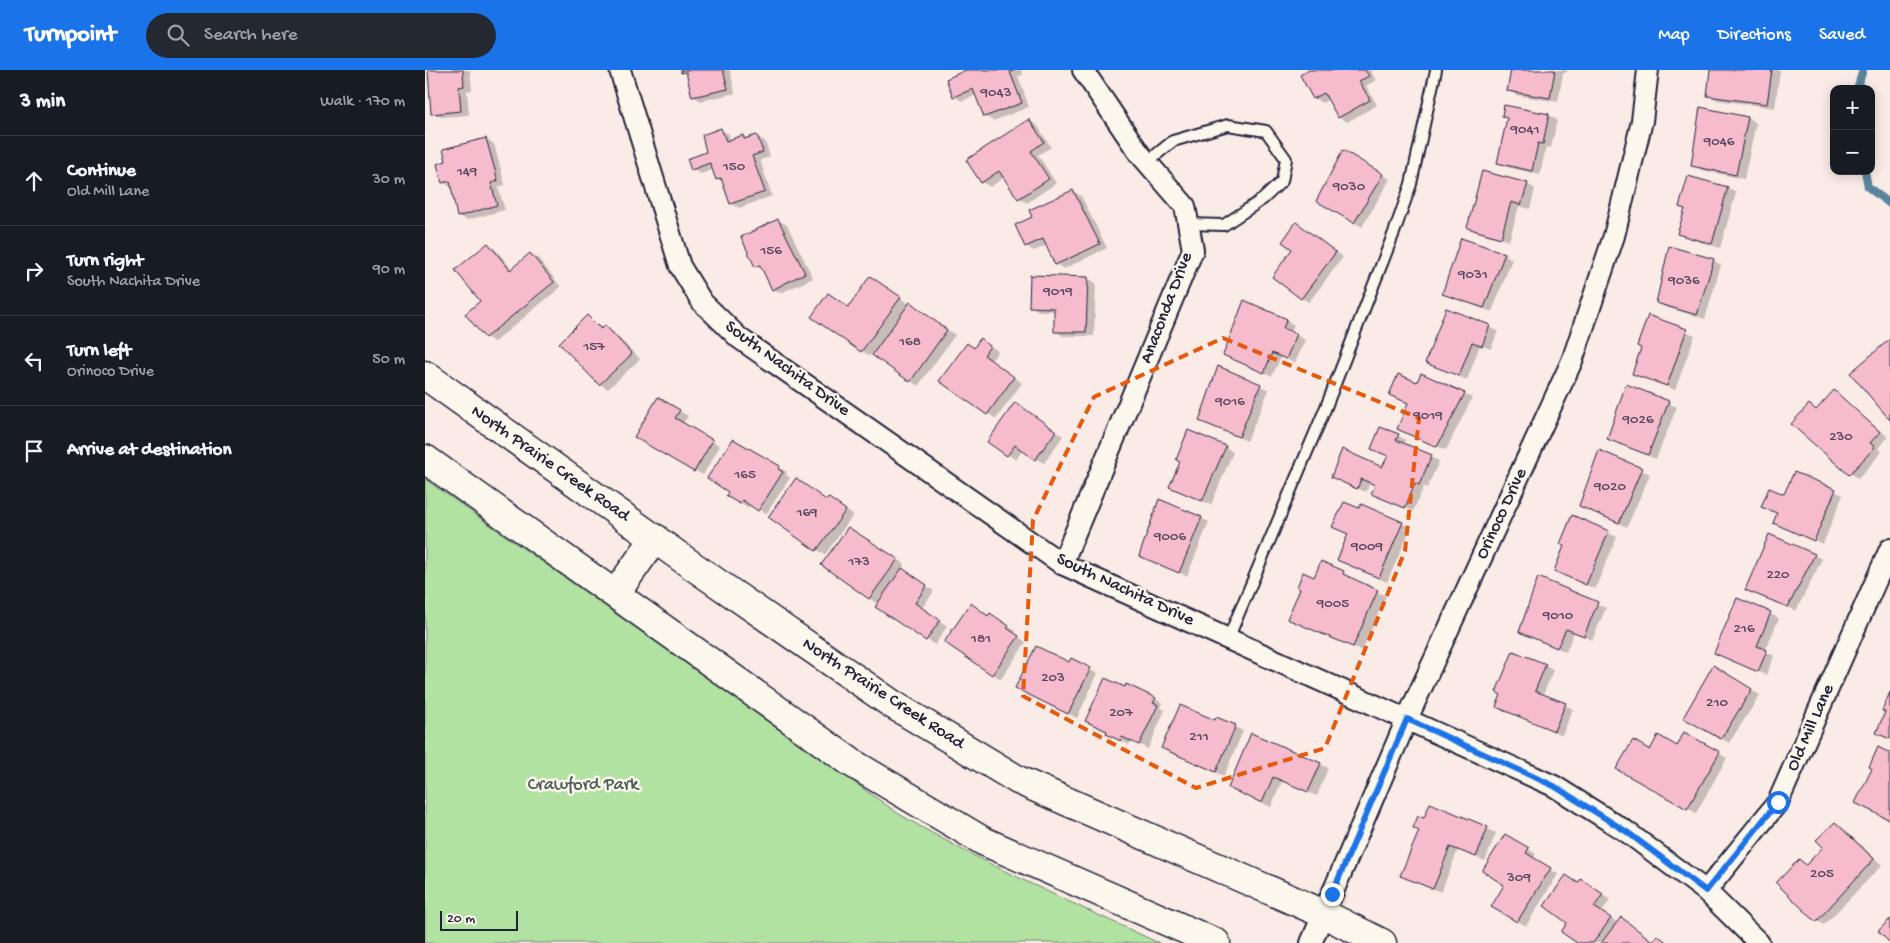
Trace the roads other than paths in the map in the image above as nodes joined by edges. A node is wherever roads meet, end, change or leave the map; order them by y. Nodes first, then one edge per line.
1 (620, 70) edge
2 (1083, 70) edge
3 (1436, 70) edge
4 (1648, 70) edge
5 (1147, 162) junction
6 (1188, 224) junction
7 (425, 375) edge
8 (425, 459) edge
9 (655, 538) junction
10 (1890, 549) edge
11 (1062, 564) junction
12 (616, 593) junction
13 (1228, 639) junction
14 (1407, 719) junction
15 (1706, 891) junction
16 (1324, 914) junction
17 (1216, 943) edge
18 (1311, 943) edge
19 (1382, 943) edge
20 (1759, 943) edge

1 - 11 street, South Nachita Drive
2 - 5 street, Anaconda Drive
3 - 13 lane
4 - 14 street, Orinoco Drive
5 - 6 street, Anaconda Drive
5 - 6 lane
6 - 11 street, Anaconda Drive
7 - 9 main road, North Prairie Creek Road
8 - 12 main road
9 - 12 main road
9 - 16 main road, North Prairie Creek Road
10 - 15 street, Old Mill Lane
11 - 13 street, South Nachita Drive
12 - 17 main road
13 - 14 street, South Nachita Drive
14 - 15 street, South Nachita Drive
14 - 16 street, Orinoco Drive
15 - 20 street, South Nachita Drive
16 - 18 street, Orinoco Drive
16 - 19 main road, North Prairie Creek Road

